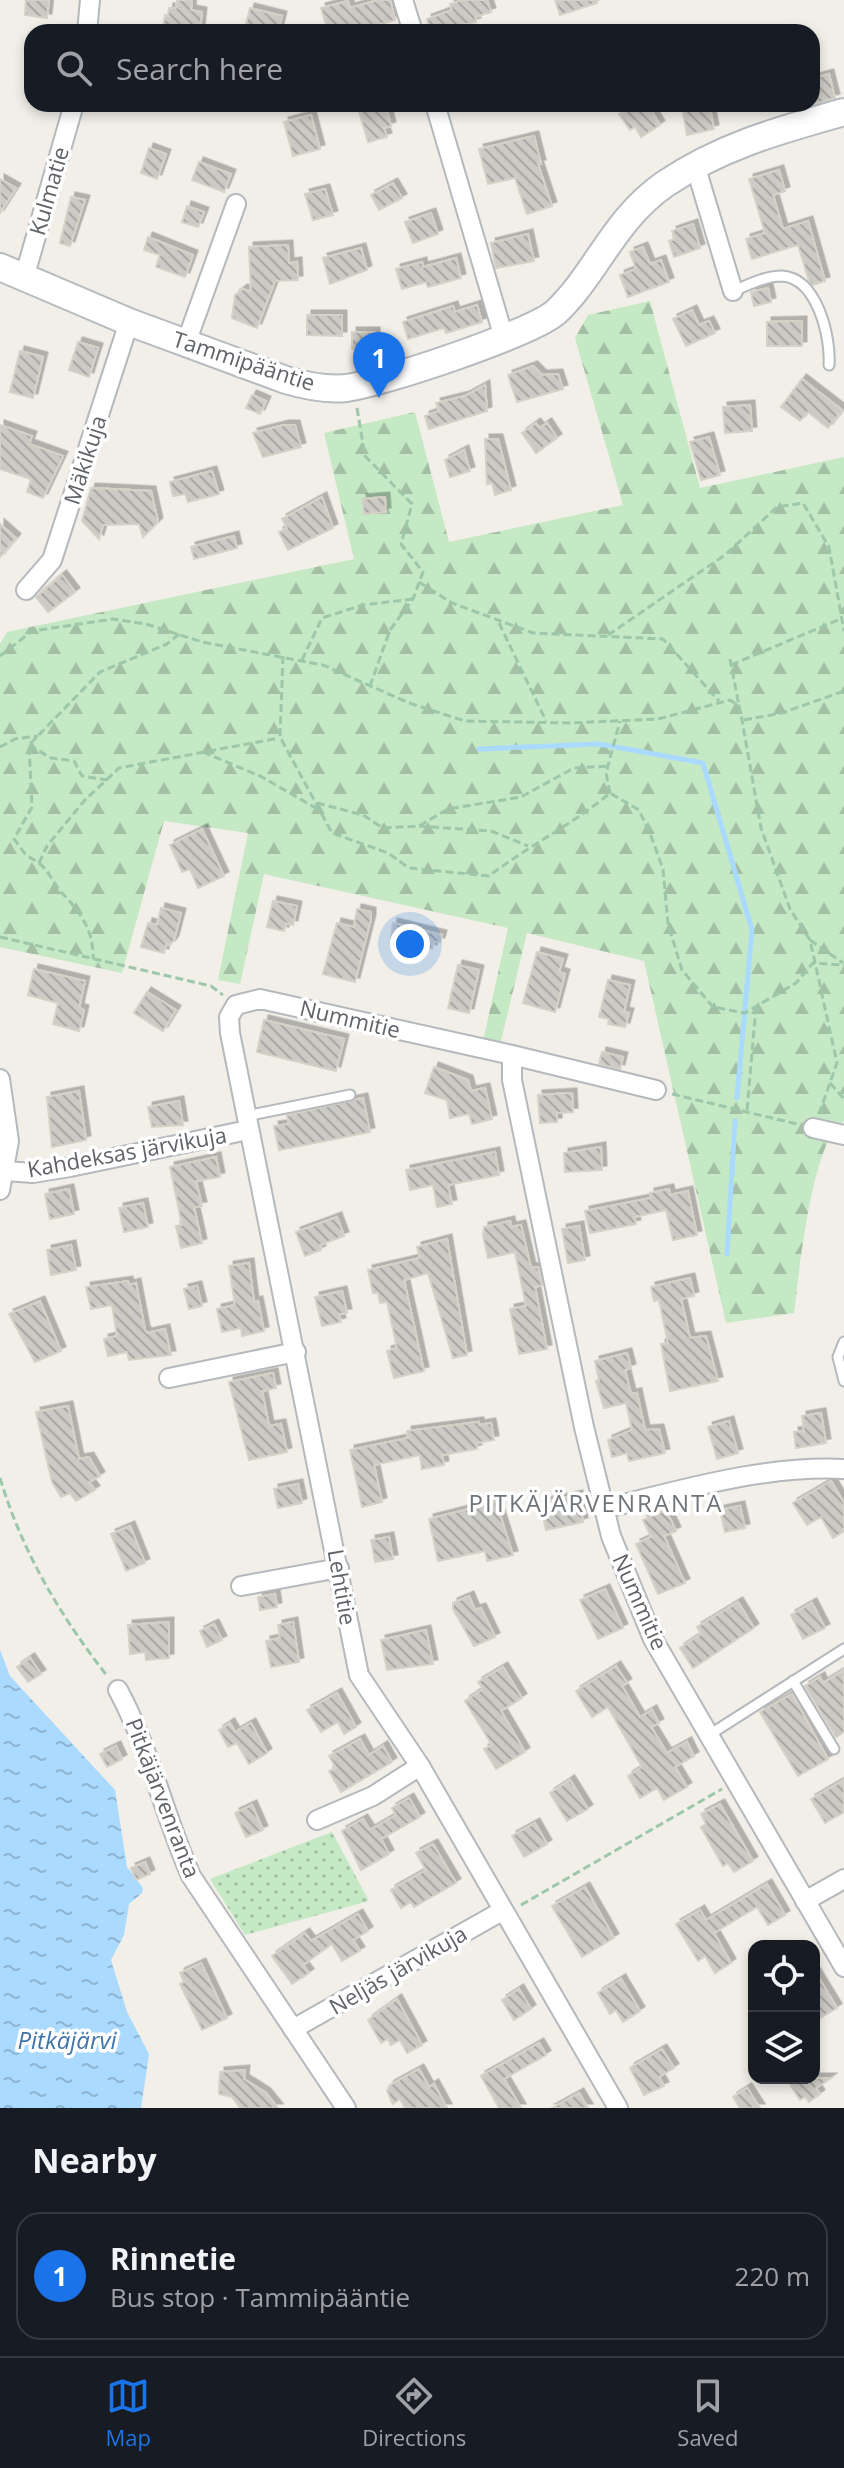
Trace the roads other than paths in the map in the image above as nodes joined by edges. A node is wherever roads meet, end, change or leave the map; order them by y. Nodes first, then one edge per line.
1 (90, 0) edge
2 (403, 0) edge
3 (88, 24) edge
4 (410, 24) edge
5 (72, 112) edge
6 (437, 112) edge
7 (844, 112) edge
8 (695, 165) junction
9 (236, 204) dead end
10 (0, 267) edge
11 (24, 278) junction
12 (733, 291) joint
13 (129, 322) junction
14 (504, 338) junction
15 (186, 343) junction
16 (829, 365) dead end
17 (26, 590) dead end
18 (236, 1005) joint
19 (512, 1055) junction
20 (0, 1079) edge
21 (656, 1090) road end
22 (350, 1095) dead end
23 (247, 1123) junction
24 (813, 1128) road end
25 (844, 1135) edge
26 (5, 1171) junction
27 (0, 1190) edge
28 (844, 1342) edge
29 (296, 1352) junction
30 (169, 1378) dead end
31 (844, 1381) edge
32 (844, 1469) edge
33 (603, 1509) junction
34 (339, 1568) junction
35 (241, 1586) dead end
36 (844, 1649) edge
37 (793, 1681) junction
38 (118, 1690) road end
39 (709, 1735) junction
40 (834, 1749) dead end
41 (420, 1766) junction
42 (317, 1820) dead end
43 (844, 1879) edge
44 (805, 1901) junction
45 (503, 1913) junction
46 (844, 1967) edge
47 (293, 2029) junction
48 (346, 2108) edge
49 (618, 2108) edge

1 - 3 street
2 - 4 street
5 - 11 street, Kulmatie
6 - 14 street
7 - 8 street, Tammipääntie
8 - 12 street
8 - 14 street, Tammipääntie
9 - 15 street
10 - 11 street, Tammipääntie
11 - 13 street, Tammipääntie
12 - 16 lane
13 - 15 street, Tammipääntie
13 - 17 street, Mäkikuja
14 - 15 street, Tammipääntie
18 - 19 street, Nummitie
18 - 23 street, Lehtitie
19 - 21 street, Nummitie
19 - 33 street, Nummitie
20 - 26 street
22 - 23 lane
23 - 26 street, Kahdeksas järvikuja
23 - 29 street, Lehtitie
24 - 25 street
26 - 27 street
28 - 31 lane
29 - 30 street
29 - 34 street, Lehtitie
32 - 33 street
33 - 39 street, Nummitie
34 - 35 street
34 - 41 street, Lehtitie
36 - 37 lane
37 - 39 lane
37 - 40 lane
38 - 47 street, Pitkäjärvenranta
39 - 44 street, Nummitie
41 - 42 street
41 - 45 street, Lehtitie
43 - 44 street
44 - 46 street, Nummitie
45 - 47 street, Neljäs järvikuja
45 - 49 street, Lehtitie
47 - 48 street, Pitkäjärvenranta

